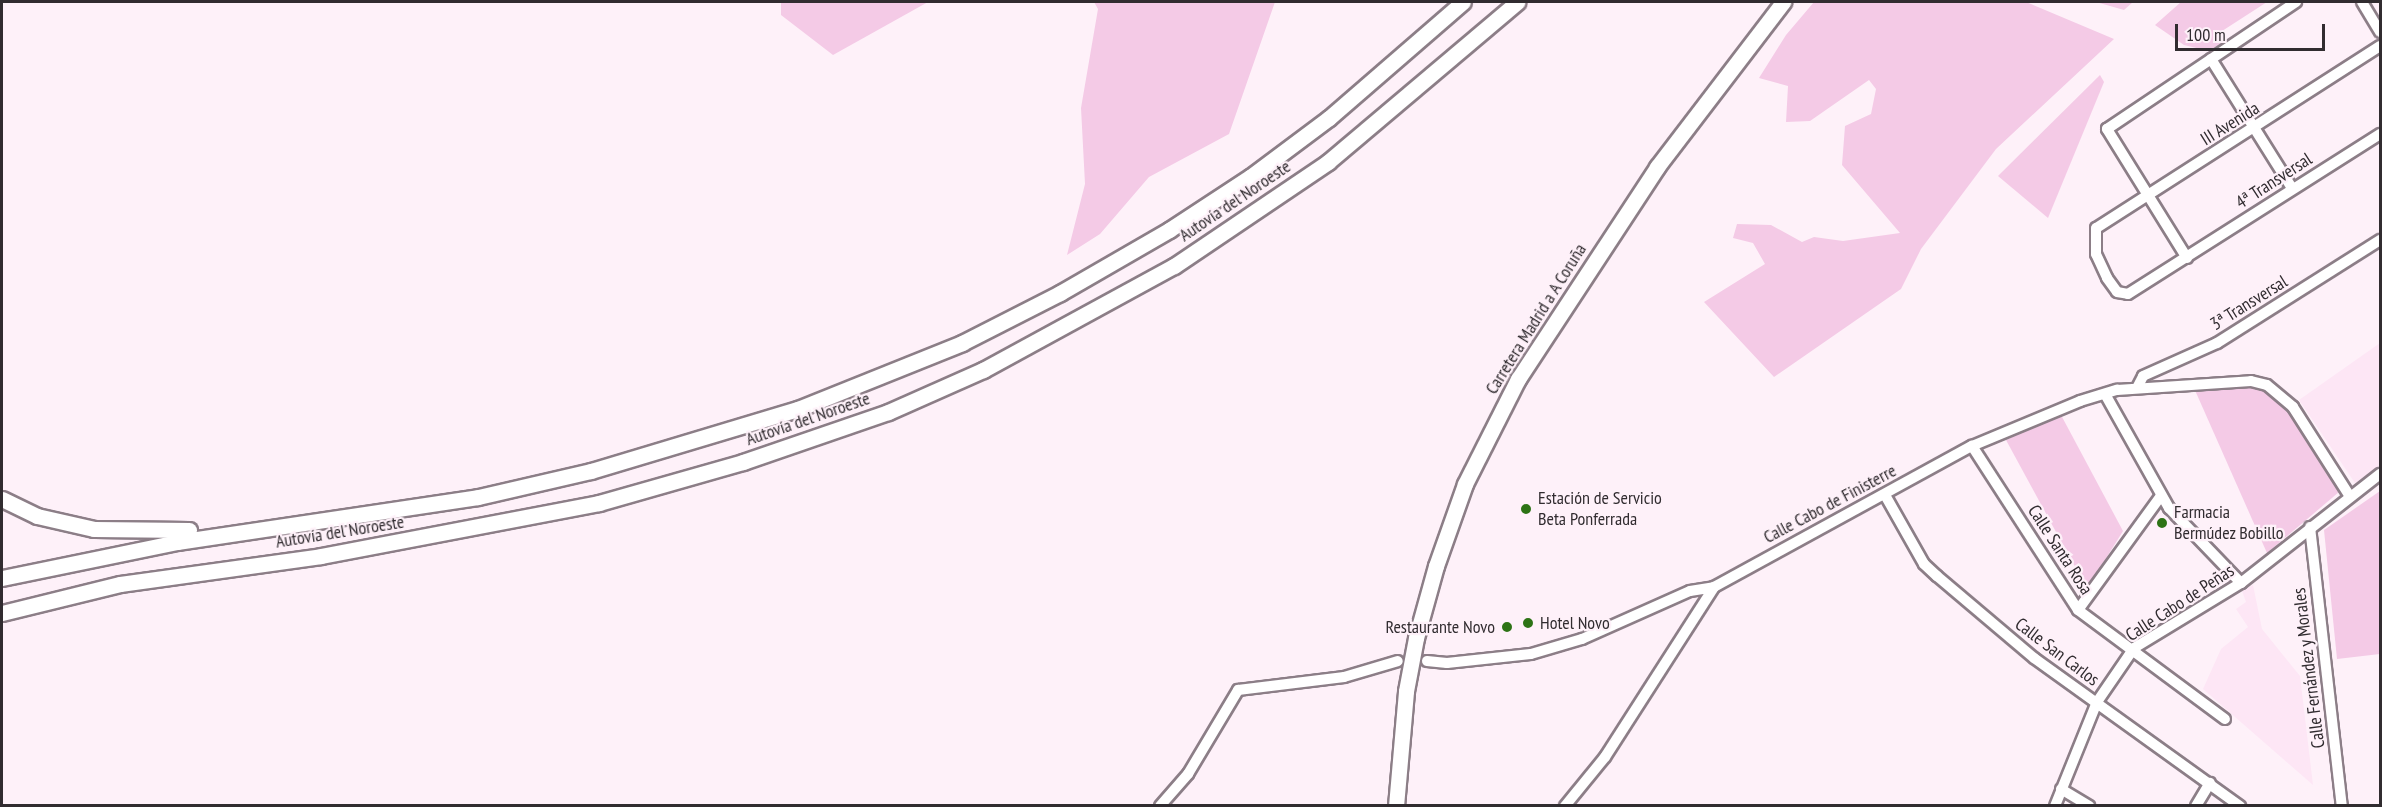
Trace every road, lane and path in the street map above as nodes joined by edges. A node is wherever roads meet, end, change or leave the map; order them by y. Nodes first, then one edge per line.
1 (1463, 2) edge
2 (1517, 2) edge
3 (1783, 2) edge
4 (2296, 2) edge
5 (2362, 2) edge
6 (2380, 32) edge
7 (2380, 46) edge
8 (2211, 59) junction
9 (2256, 129) junction
10 (2380, 134) edge
11 (2292, 188) junction
12 (2148, 195) junction
13 (2380, 240) edge
14 (2187, 258) junction
15 (2122, 293) joint
16 (2137, 388) junction
17 (2105, 394) junction
18 (1972, 446) junction
19 (2380, 474) edge
20 (563, 476) junction
21 (1885, 495) junction
22 (2349, 495) junction
23 (2160, 496) junction
24 (2, 499) edge
25 (2310, 527) junction
26 (321, 556) junction
27 (2, 578) edge
28 (2241, 583) junction
29 (1714, 587) junction
30 (2078, 610) junction
31 (2, 613) edge
32 (2, 620) edge
33 (2134, 648) junction
34 (1398, 661) dead end
35 (1427, 661) dead end
36 (2097, 702) junction
37 (2225, 719) dead end
38 (2210, 783) junction
39 (2061, 789) junction
40 (1160, 806) edge
41 (1396, 806) edge
42 (1565, 806) edge
43 (2055, 806) edge
44 (2089, 806) edge
45 (2196, 806) edge
46 (2240, 806) edge
47 (2342, 806) edge

1 - 20 highway, Autovía del Noroeste
2 - 26 highway, Autovía del Noroeste
3 - 41 highway, Carretera Madrid a A Coruña
4 - 8 street
5 - 6 street
7 - 9 street, III Avenida
8 - 9 street
8 - 12 street
9 - 11 street
9 - 12 street, III Avenida
10 - 11 street, 4ª Transversal
11 - 14 street, 4ª Transversal
12 - 14 street
12 - 15 street, III Avenida
13 - 16 street, 3ª Transversal
14 - 15 street, 4ª Transversal
16 - 17 street, Calle Cabo de Finisterre
16 - 22 street, Calle Cabo de Finisterre
17 - 18 street, Calle Cabo de Finisterre
17 - 23 street
18 - 21 street, Calle Cabo de Finisterre
18 - 30 street, Calle Santa Rosa
19 - 22 street, Calle Cabo de Peñas
20 - 24 highway
20 - 27 highway, Autovía del Noroeste
21 - 29 street, Calle Cabo de Finisterre
21 - 36 street, Calle San Carlos
22 - 25 street, Calle Cabo de Peñas
23 - 28 street
23 - 30 street
25 - 28 street, Calle Cabo de Peñas
25 - 47 street, Calle Fernández y Morales
26 - 31 highway, Autovía del Noroeste
26 - 32 highway
28 - 33 street, Calle Cabo de Peñas
29 - 35 street, Calle Cabo de Finisterre
29 - 42 street
30 - 33 street, Calle Santa Rosa
33 - 36 street, Calle Cabo de Peñas
33 - 37 street, Calle Santa Rosa
34 - 40 street
36 - 38 street, Calle San Carlos
36 - 39 street, Calle Cabo de Peñas
38 - 45 street
38 - 46 street, Calle San Carlos
39 - 43 street, Calle Cabo de Peñas
39 - 44 street

